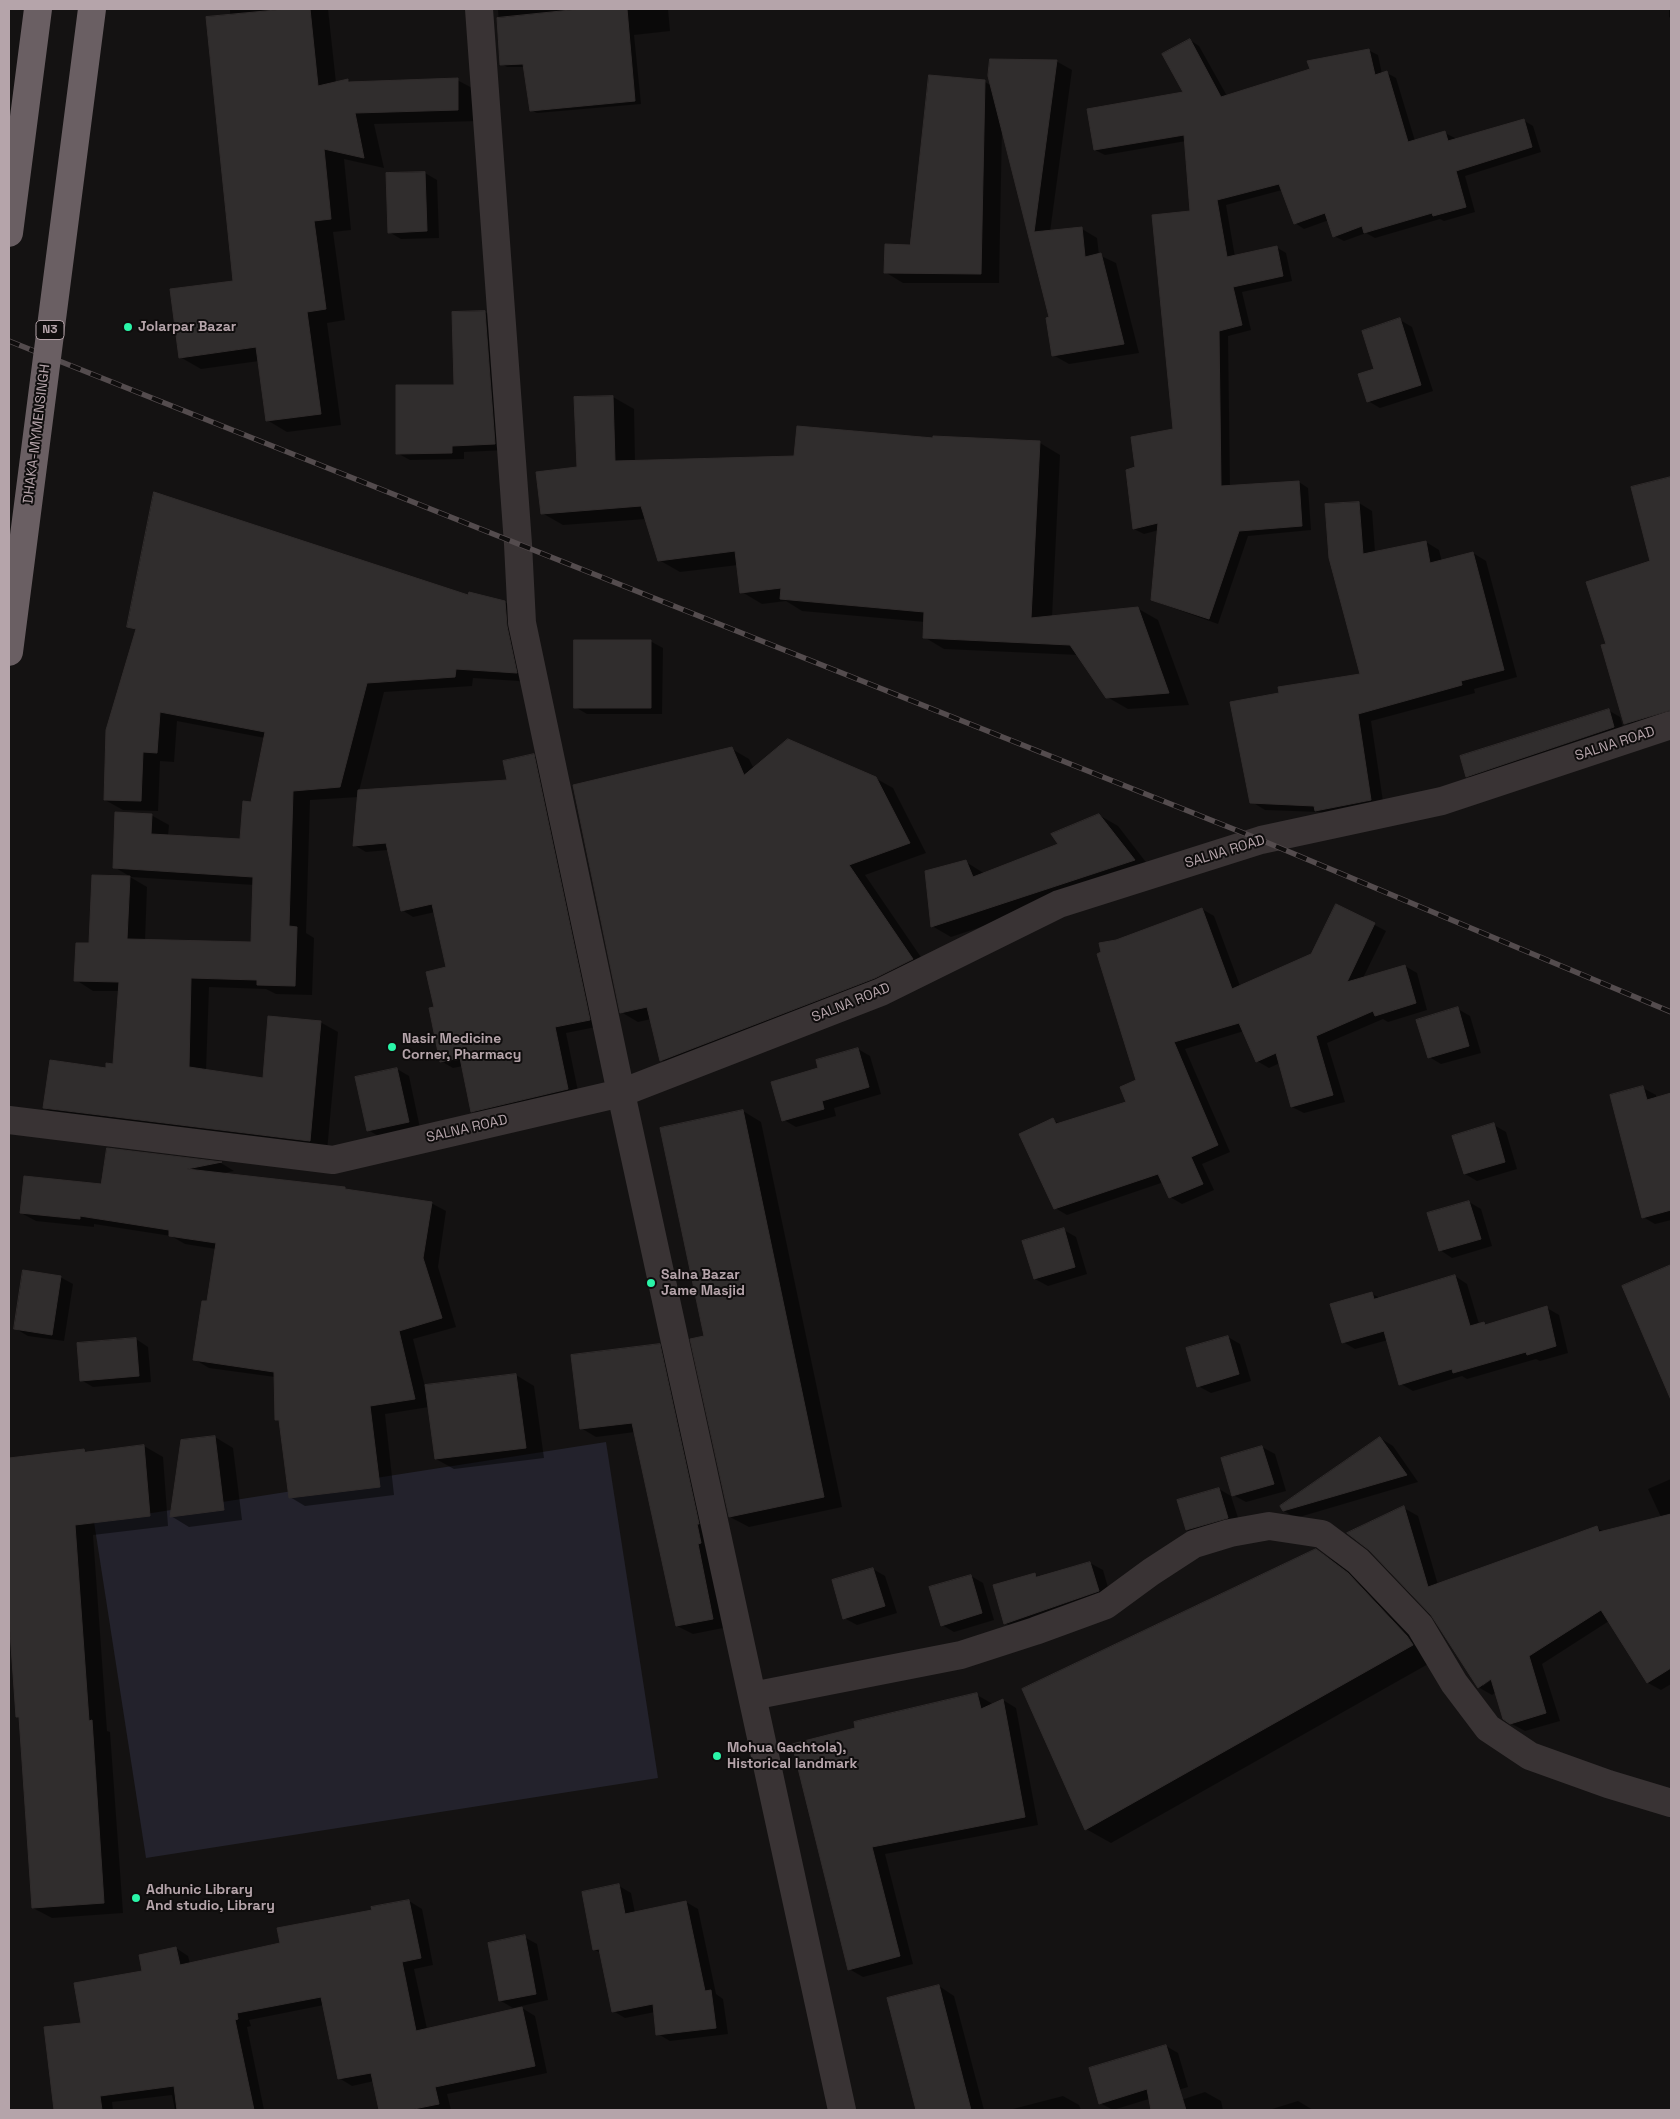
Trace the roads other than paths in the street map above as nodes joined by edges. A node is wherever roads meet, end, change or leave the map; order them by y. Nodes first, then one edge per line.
1 (38, 9) edge
2 (92, 9) edge
3 (480, 9) edge
4 (9, 233) edge
5 (9, 652) edge
6 (1671, 725) edge
7 (621, 1093) junction
8 (9, 1120) edge
9 (752, 1696) junction
10 (1671, 1803) edge
11 (842, 2110) edge

1 - 4 highway
2 - 5 highway, DHAKA-MYMENSINGH / N3, bridge
3 - 7 street
6 - 7 street, SALNA ROAD
7 - 8 street, SALNA ROAD
7 - 9 street
9 - 10 street
9 - 11 street

